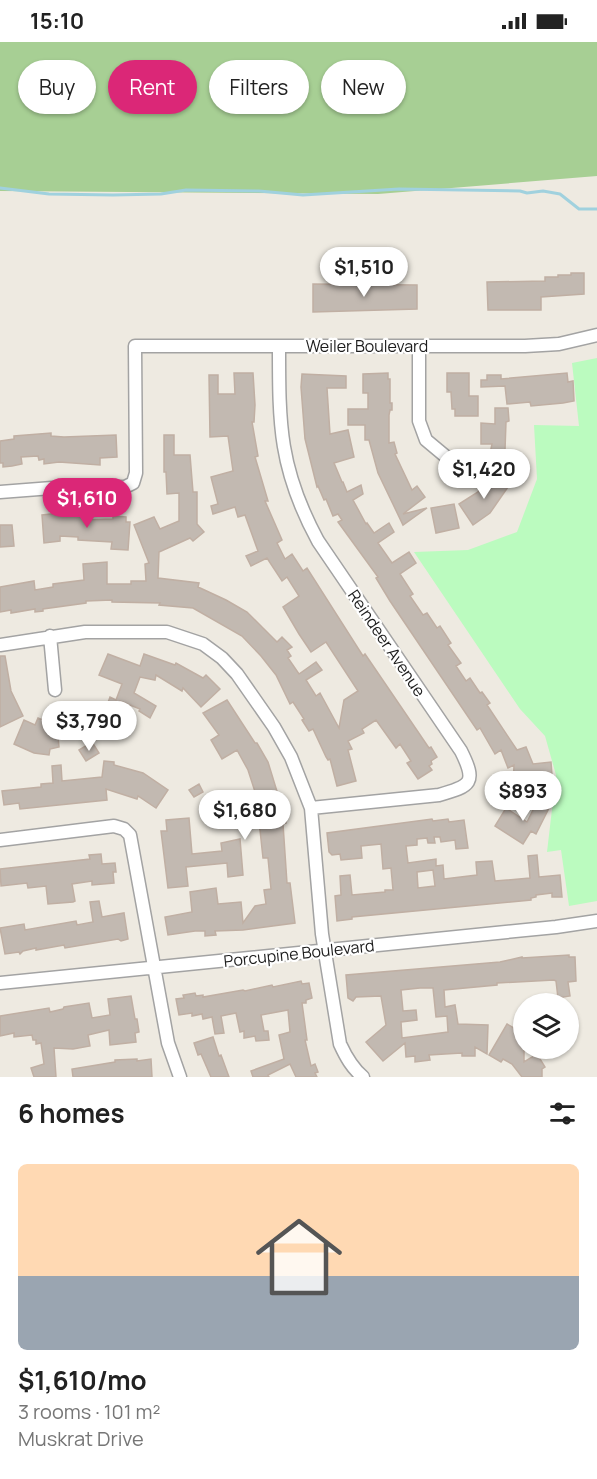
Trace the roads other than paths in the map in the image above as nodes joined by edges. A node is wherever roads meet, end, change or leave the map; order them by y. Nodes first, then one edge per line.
1 (597, 335) edge
2 (279, 346) junction
3 (419, 346) junction
4 (450, 460) dead end
5 (0, 492) edge
6 (50, 636) junction
7 (0, 645) edge
8 (55, 690) dead end
9 (311, 808) junction
10 (0, 840) edge
11 (597, 921) edge
12 (324, 949) junction
13 (155, 968) junction
14 (0, 983) edge
15 (180, 1077) edge
16 (363, 1077) edge

1 - 3 street, Weiler Boulevard
2 - 3 street, Weiler Boulevard
2 - 5 street, Weiler Boulevard
2 - 9 street, Reindeer Avenue
3 - 4 street
6 - 7 street
6 - 8 street
6 - 9 street
9 - 12 street
10 - 13 street
11 - 12 street, Porcupine Boulevard
12 - 13 street, Porcupine Boulevard
12 - 16 street
13 - 14 street, Porcupine Boulevard
13 - 15 street

